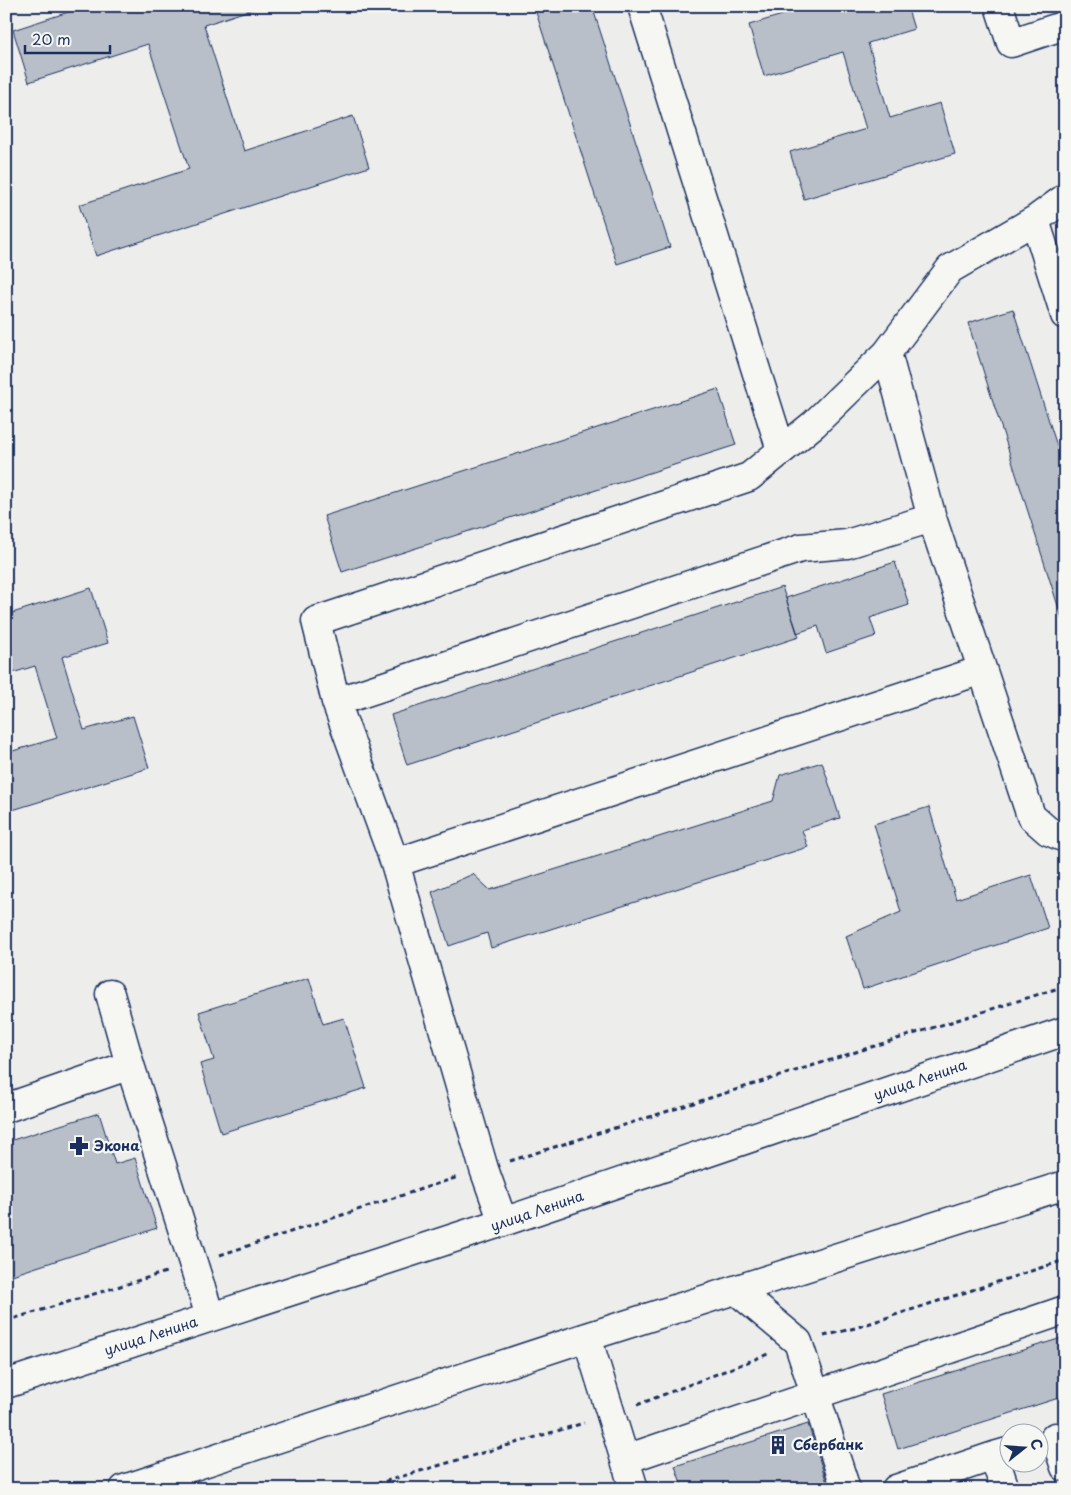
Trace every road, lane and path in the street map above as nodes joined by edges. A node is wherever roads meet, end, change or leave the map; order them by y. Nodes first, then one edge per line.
1 (642, 6) edge
2 (999, 6) edge
3 (1065, 24) edge
4 (1065, 198) edge
5 (1035, 220) junction
6 (1065, 315) edge
7 (887, 353) junction
8 (781, 450) junction
9 (932, 518) junction
10 (982, 670) junction
11 (336, 702) junction
12 (1065, 838) edge
13 (395, 863) junction
14 (1065, 986) edge
15 (110, 994) dead end
16 (1065, 1031) edge
17 (130, 1065) junction
18 (6, 1108) edge
19 (484, 1169) junction
20 (1065, 1185) edge
21 (503, 1222) junction
22 (1065, 1260) edge
23 (194, 1263) junction
24 (736, 1290) junction
25 (1065, 1310) edge
26 (210, 1316) junction
27 (6, 1321) edge
28 (587, 1337) junction
29 (798, 1342) junction
30 (6, 1384) edge
31 (815, 1395) junction
32 (612, 1415) junction
33 (1053, 1438) edge
34 (998, 1455) edge
35 (626, 1459) junction
36 (1065, 1467) edge
37 (1004, 1472) edge
38 (124, 1489) edge
39 (358, 1489) edge
40 (634, 1489) edge
41 (846, 1489) edge
42 (896, 1489) edge
43 (1005, 1489) edge

1 - 8 street
2 - 3 street
4 - 5 street
5 - 6 street
5 - 7 street
7 - 8 street
7 - 9 street
8 - 11 street
9 - 10 street
9 - 11 street
10 - 12 street
10 - 13 street
11 - 13 street
13 - 19 street
14 - 19 path
15 - 17 street
16 - 21 street, улица Ленина
17 - 18 street
17 - 23 street
19 - 21 street
19 - 23 path
20 - 24 street
21 - 26 street, улица Ленина
22 - 29 path
23 - 26 street
23 - 27 path
24 - 28 street
24 - 29 street
25 - 31 street
26 - 30 street, улица Ленина
28 - 32 street
28 - 38 street
29 - 31 street
29 - 32 path
31 - 35 street
31 - 41 street
32 - 35 street
32 - 39 path
33 - 36 street
34 - 42 street
35 - 40 street
37 - 43 street

